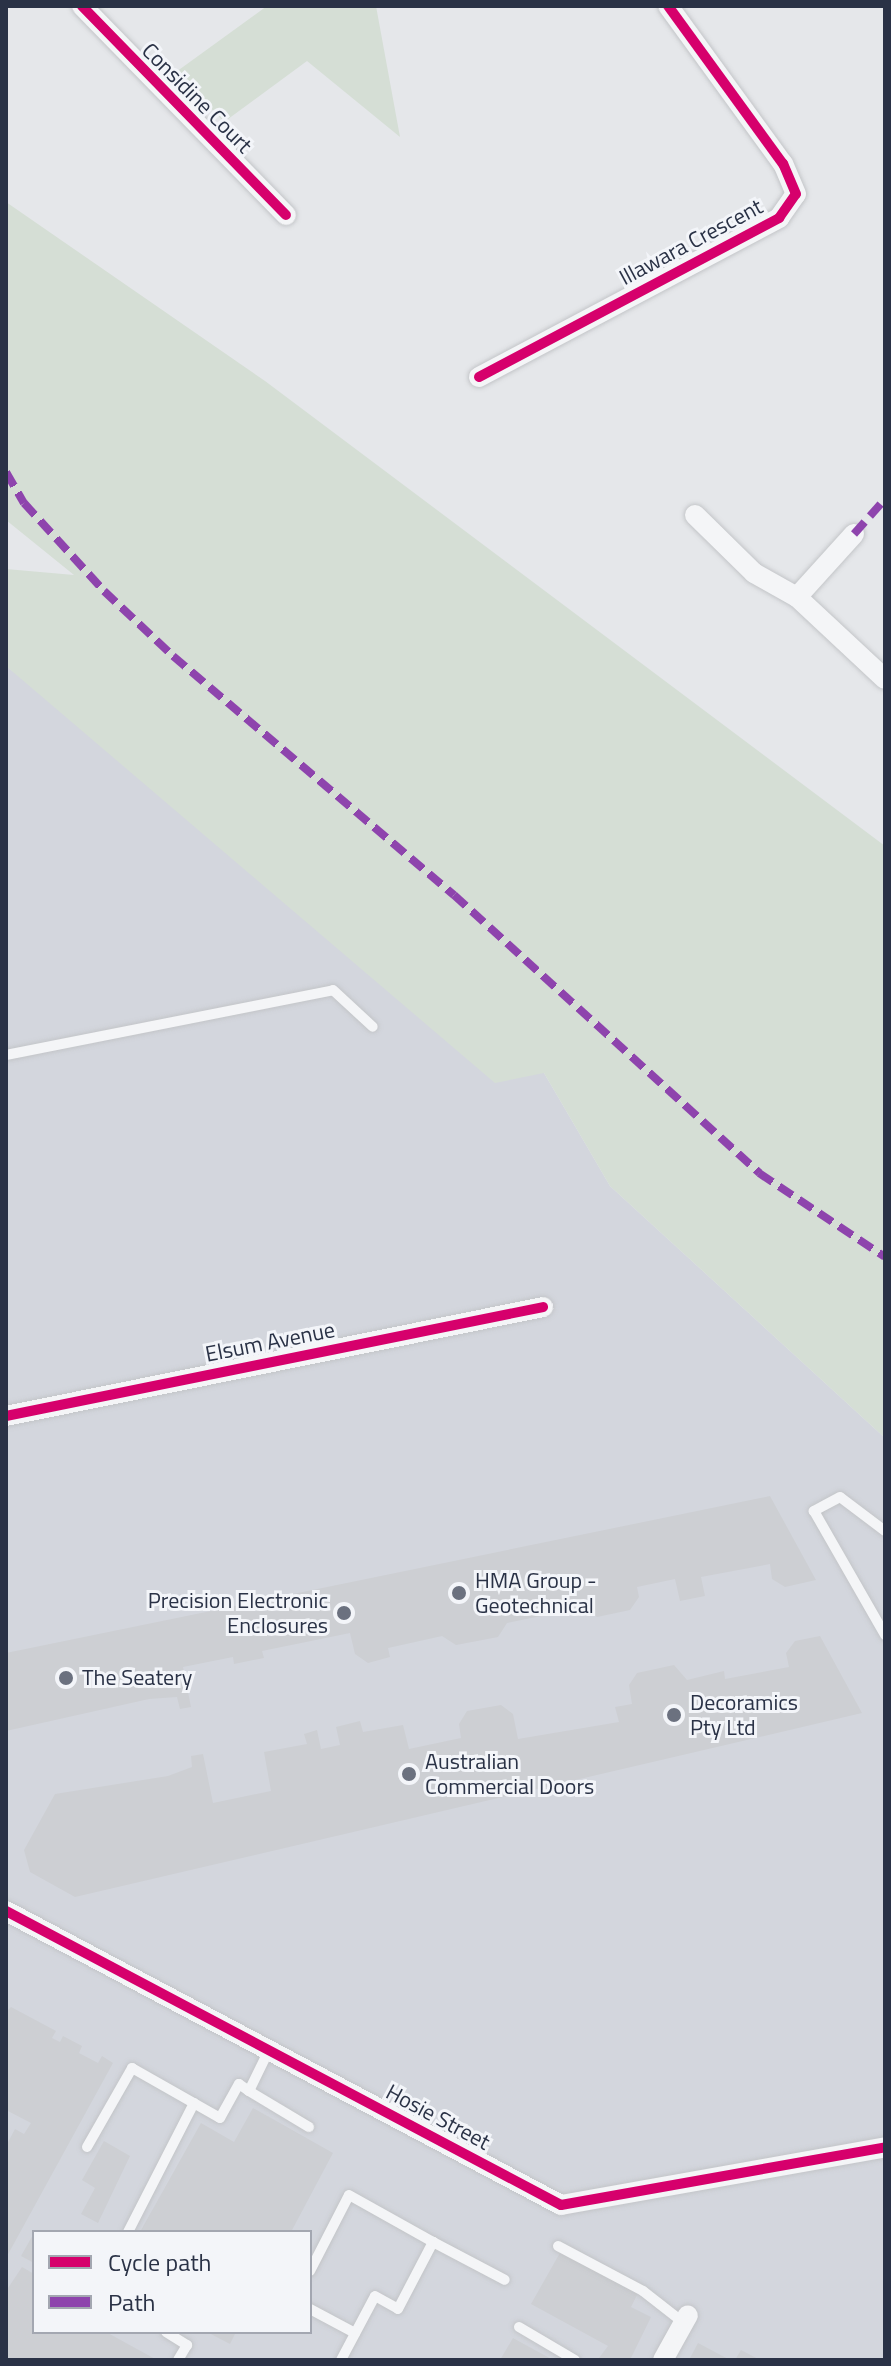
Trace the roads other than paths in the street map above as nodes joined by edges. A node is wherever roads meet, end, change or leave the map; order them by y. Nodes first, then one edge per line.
1 (82, 6) edge
2 (668, 6) edge
3 (286, 215) dead end
4 (479, 377) dead end
5 (695, 515) dead end
6 (854, 534) dead end
7 (797, 597) junction
8 (885, 679) edge
9 (373, 1027) dead end
10 (6, 1055) edge
11 (543, 1307) dead end
12 (6, 1416) edge
13 (885, 1531) edge
14 (885, 1635) edge
15 (6, 1911) edge
16 (269, 2050) junction
17 (249, 2091) junction
18 (194, 2103) junction
19 (309, 2127) dead end
20 (87, 2147) dead end
21 (885, 2147) edge
22 (129, 2230) edge
23 (433, 2242) junction
24 (558, 2246) dead end
25 (312, 2267) edge
26 (505, 2280) dead end
27 (312, 2310) edge
28 (686, 2319) joint
29 (519, 2327) dead end
30 (355, 2333) junction
31 (169, 2334) edge
32 (178, 2360) edge
33 (341, 2360) edge
34 (575, 2360) edge
35 (663, 2360) edge

1 - 3 street, Considine Court
2 - 4 street, Illawara Crescent
5 - 7 street
6 - 7 street
7 - 8 street
9 - 10 lane
11 - 12 street, Elsum Avenue
13 - 14 lane
15 - 16 street, Hosie Street
16 - 17 lane
16 - 21 street, Hosie Street
17 - 18 lane
17 - 19 lane
18 - 20 lane
18 - 22 lane
23 - 25 lane
23 - 26 lane
23 - 30 lane
24 - 28 lane
27 - 30 lane
28 - 35 street
29 - 34 lane
30 - 33 lane
31 - 32 lane

